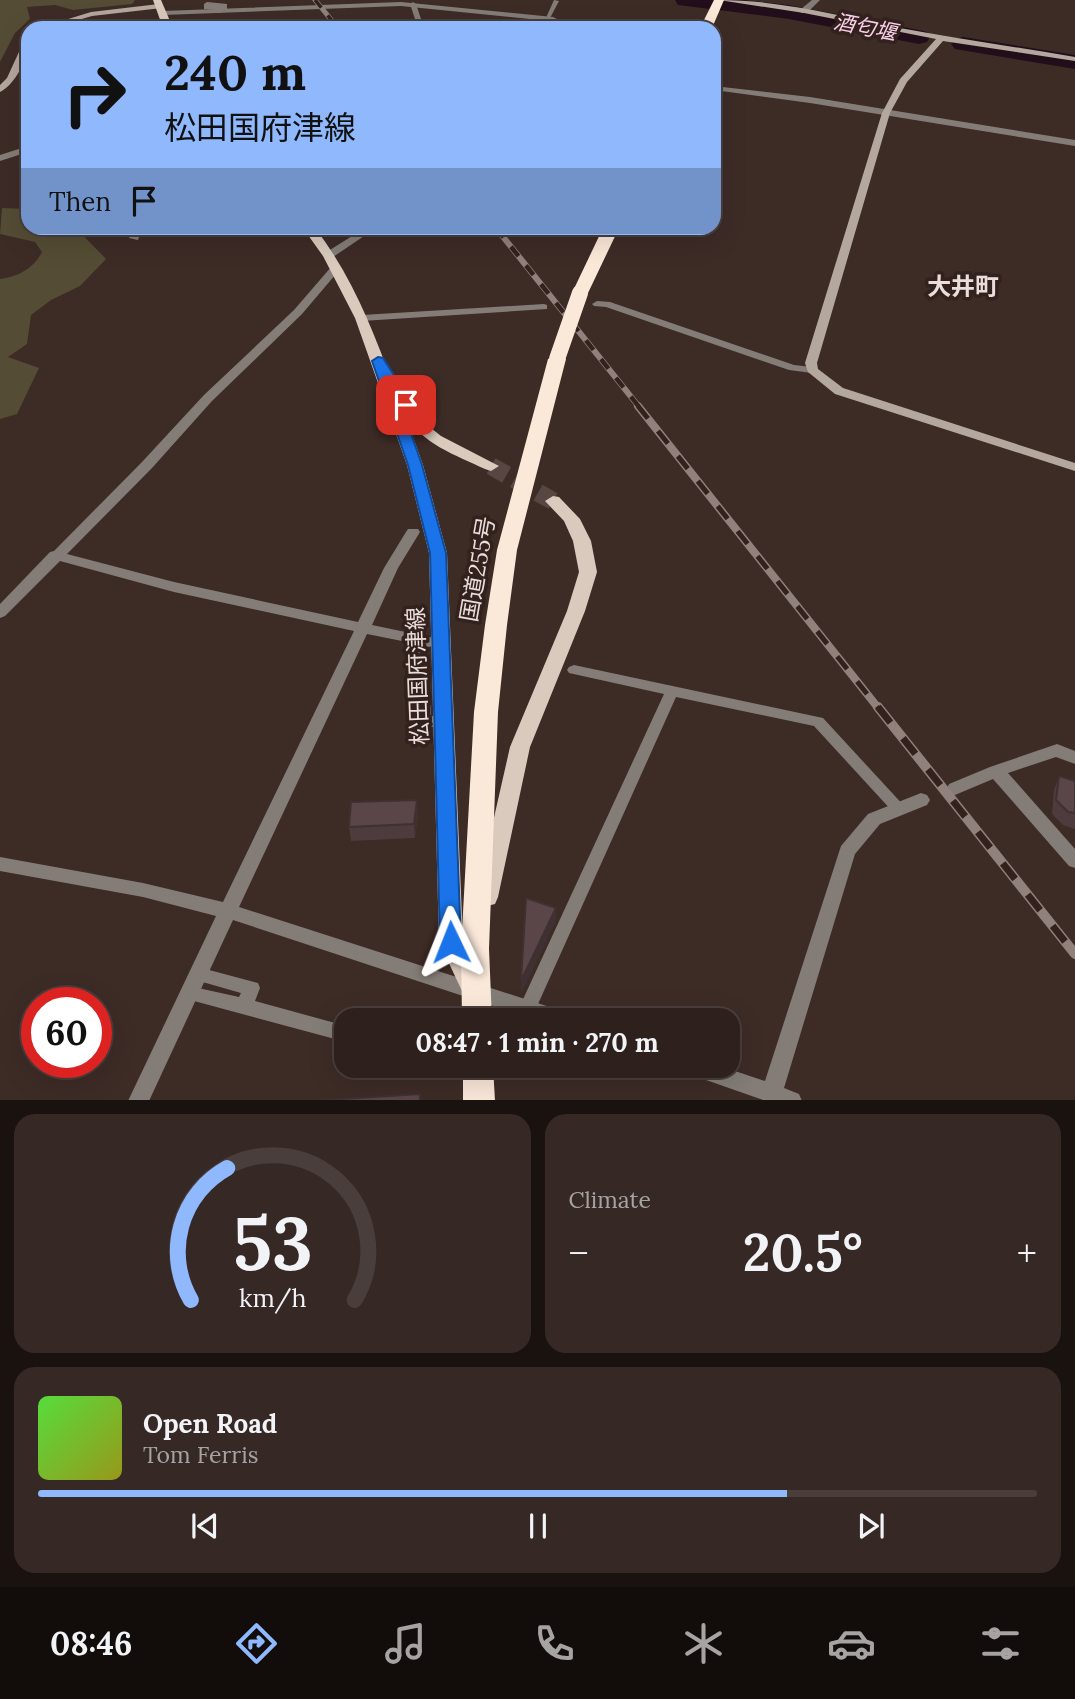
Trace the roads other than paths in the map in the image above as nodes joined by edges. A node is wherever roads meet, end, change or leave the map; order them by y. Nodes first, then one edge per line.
1 (816, 0) edge
2 (556, 1) edge
3 (400, 2) edge
4 (719, 2) edge
5 (413, 4) junction
6 (160, 6) edge
7 (804, 11) junction
8 (547, 19) junction
9 (67, 21) edge
10 (419, 21) edge
11 (553, 21) edge
12 (710, 21) edge
13 (941, 37) junction
14 (21, 58) edge
15 (1075, 59) edge
16 (721, 89) edge
17 (0, 90) edge
18 (886, 113) junction
19 (1075, 143) edge
20 (21, 151) edge
21 (0, 158) edge
22 (314, 235) edge
23 (363, 235) edge
24 (608, 235) edge
25 (332, 262) junction
26 (597, 304) dead end
27 (544, 307) dead end
28 (362, 318) junction
29 (378, 361) junction
30 (812, 370) junction
31 (491, 466) tunnel mouth
32 (1075, 467) edge
33 (552, 501) tunnel mouth
34 (413, 532) dead end
35 (55, 555) junction
36 (0, 613) edge
37 (364, 629) junction
38 (574, 670) dead end
39 (671, 691) junction
40 (443, 722) junction
41 (1075, 758) edge
42 (996, 771) junction
43 (956, 789) dead end
44 (921, 800) dead end
45 (898, 808) junction
46 (1075, 861) edge
47 (0, 864) edge
48 (228, 911) junction
49 (475, 949) junction
50 (198, 974) junction
51 (189, 993) junction
52 (244, 1006) junction
53 (476, 1007) edge
54 (527, 1008) joint
55 (334, 1031) edge
56 (727, 1078) edge
57 (782, 1097) edge
58 (138, 1100) edge

1 - 7 street
2 - 8 lane
3 - 5 street
3 - 6 street
4 - 7 street
4 - 12 highway
5 - 8 street
5 - 10 lane
6 - 9 street
7 - 13 street
8 - 11 street
13 - 15 street
13 - 18 street
14 - 17 street
16 - 18 street
18 - 19 street
18 - 30 street
20 - 21 street
22 - 25 main road, 松田国府津線
23 - 25 street
24 - 49 highway, 国道255号, bridge
25 - 28 main road, 松田国府津線
25 - 35 street
26 - 30 lane
27 - 28 lane
28 - 29 main road, 松田国府津線
29 - 31 main road, 松田国府津線
29 - 40 main road, 松田国府津線
30 - 32 street
33 - 49 main road
34 - 37 street
35 - 36 street
35 - 37 street
37 - 40 street
37 - 48 street
38 - 39 lane
39 - 45 lane
39 - 54 lane
40 - 53 main road, 松田国府津線
41 - 42 street
42 - 43 street
42 - 46 street
44 - 45 street
45 - 57 street
47 - 48 street
48 - 50 street
48 - 53 street
49 - 53 highway, 国道255号
50 - 51 street
50 - 52 lane
51 - 52 lane
51 - 58 street
52 - 55 lane
53 - 54 street
56 - 57 street

